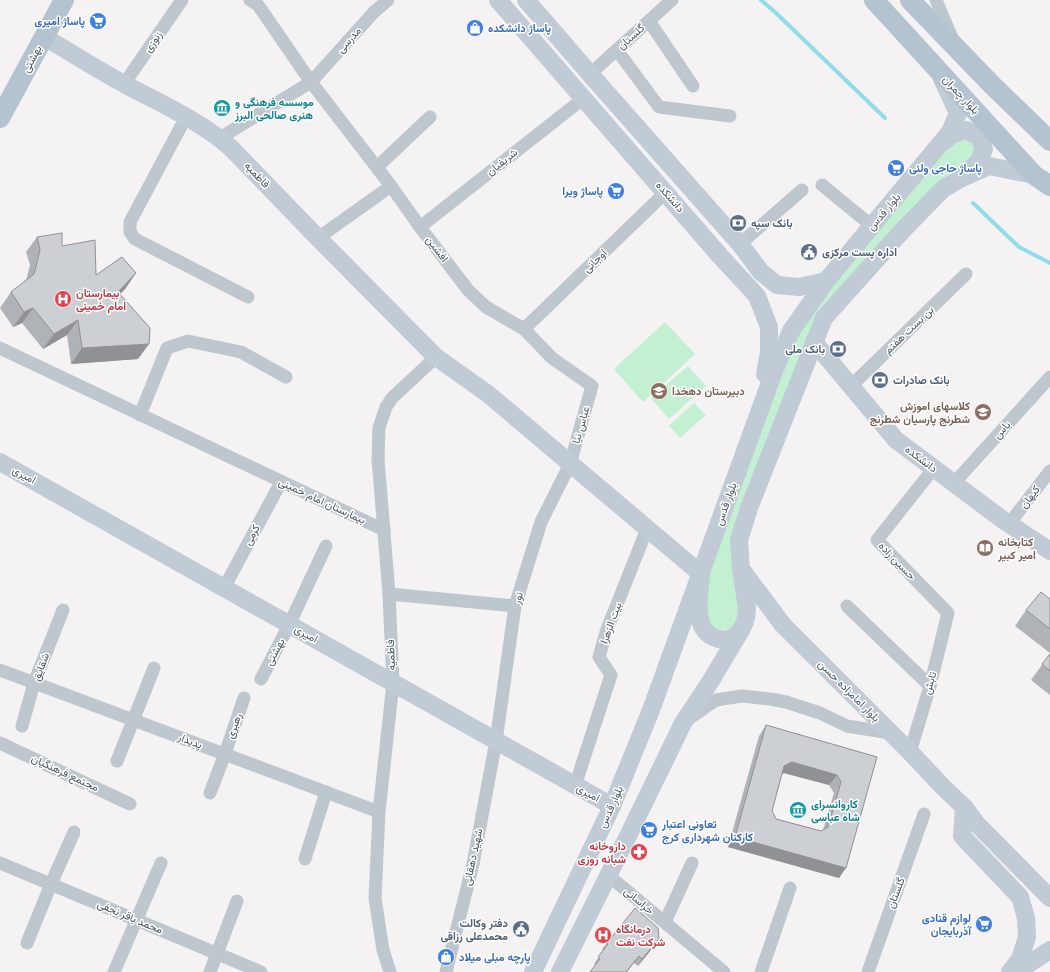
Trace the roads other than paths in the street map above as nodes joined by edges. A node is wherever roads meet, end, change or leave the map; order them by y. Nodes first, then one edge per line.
1 (64, 0) edge
2 (182, 0) edge
3 (388, 0) edge
4 (498, 0) edge
5 (526, 0) edge
6 (672, 0) edge
7 (874, 0) edge
8 (910, 0) edge
9 (936, 0) edge
10 (257, 2) edge
11 (648, 21) junction
12 (44, 37) junction
13 (955, 47) junction
14 (617, 50) junction
15 (938, 70) junction
16 (590, 74) junction
17 (312, 82) junction
18 (124, 84) junction
19 (693, 86) dead end
20 (584, 98) junction
21 (730, 116) dead end
22 (186, 117) junction
23 (430, 117) dead end
24 (0, 118) edge
25 (220, 138) junction
26 (1050, 142) edge
27 (940, 144) junction
28 (377, 167) junction
29 (962, 178) junction
30 (1042, 181) edge
31 (822, 185) dead end
32 (391, 186) junction
33 (802, 190) dead end
34 (666, 192) junction
35 (872, 226) junction
36 (420, 227) junction
37 (318, 238) junction
38 (740, 244) junction
39 (966, 274) dead end
40 (826, 281) junction
41 (248, 297) dead end
42 (524, 329) junction
43 (814, 342) junction
44 (0, 348) edge
45 (436, 357) junction
46 (286, 377) dead end
47 (1050, 377) edge
48 (592, 386) joint
49 (851, 386) junction
50 (140, 415) junction
51 (756, 422) junction
52 (0, 462) edge
53 (570, 464) junction
54 (934, 468) junction
55 (1050, 470) edge
56 (281, 482) junction
57 (954, 483) junction
58 (1009, 524) junction
59 (648, 529) junction
60 (384, 530) junction
61 (326, 546) dead end
62 (1050, 551) edge
63 (741, 569) junction
64 (701, 574) junction
65 (224, 588) junction
66 (389, 594) junction
67 (515, 606) junction
68 (847, 606) dead end
69 (63, 610) dead end
70 (948, 613) joint
71 (289, 625) junction
72 (743, 627) junction
73 (154, 668) dead end
74 (0, 670) edge
75 (261, 678) dead end
76 (34, 683) junction
77 (393, 683) junction
78 (930, 686) junction
79 (244, 698) dead end
80 (133, 720) junction
81 (683, 723) junction
82 (22, 726) dead end
83 (890, 733) junction
84 (496, 741) junction
85 (0, 743) edge
86 (910, 752) junction
87 (225, 754) junction
88 (117, 761) dead end
89 (575, 786) junction
90 (326, 792) junction
91 (210, 793) dead end
92 (130, 804) dead end
93 (612, 806) junction
94 (964, 807) junction
95 (379, 812) junction
96 (924, 814) dead end
97 (74, 832) dead end
98 (305, 859) dead end
99 (0, 862) edge
100 (160, 863) dead end
101 (692, 863) dead end
102 (608, 875) junction
103 (51, 884) junction
104 (790, 888) dead end
105 (1050, 898) edge
106 (237, 901) dead end
107 (136, 920) junction
108 (665, 922) junction
109 (27, 944) dead end
110 (1049, 951) edge
111 (218, 954) junction
112 (114, 972) edge
113 (210, 972) edge
114 (261, 972) edge
115 (390, 972) edge
116 (446, 972) edge
117 (533, 972) edge
118 (560, 972) edge
119 (724, 972) edge
120 (761, 972) edge
121 (868, 972) edge
122 (1010, 972) edge
123 (1016, 972) edge

1 - 12 main road, بهشتی
2 - 18 street, زنوزی
3 - 17 street, مدرسی
4 - 20 main road, دانشکده
5 - 16 main road, دانشکده
6 - 11 street, گلستان
7 - 15 main road, بلوار چمران
8 - 13 main road
9 - 13 street
10 - 17 street
11 - 14 street, گلستان
11 - 19 street
12 - 18 main road, فاطمیه
12 - 24 main road, بهشتی
13 - 26 main road
14 - 16 street, گلستان
14 - 21 street
15 - 27 main road, بلوار قدس
15 - 30 main road, بلوار چمران
16 - 38 main road, دانشکده
17 - 25 street, مدرسی
17 - 28 street, افشین
18 - 22 main road, فاطمیه
20 - 34 main road, دانشکده
20 - 36 street, شریفیان
22 - 25 main road, فاطمیه
22 - 41 street
23 - 28 street
25 - 37 main road, فاطمیه
27 - 29 main road
27 - 35 main road, بلوار قدس
28 - 32 street, افشین
29 - 30 main road, بلوار قدس
29 - 43 main road, بلوار قدس
31 - 35 street
32 - 36 street, افشین
32 - 37 street
33 - 38 street
34 - 42 street, اوجانی
34 - 51 main road, دانشکده
35 - 40 main road, بلوار قدس
36 - 42 street, افشین
37 - 45 main road, فاطمیه
38 - 40 main road, دانشکده
39 - 49 street, بن بست هفتم
40 - 51 main road, بلوار قدس
42 - 48 street, افشین
43 - 49 main road, دانشکده
43 - 63 main road, بلوار قدس
44 - 50 street, بیمارستان امام خمینی
45 - 53 main road, فاطمیه
45 - 60 street, فاطمیه
46 - 50 street
47 - 57 street, یاس
48 - 53 street, عباس نیا
49 - 54 main road, دانشکده
50 - 56 street, بیمارستان امام خمینی
51 - 64 main road, بلوار قدس
52 - 65 main road, امیری
53 - 59 main road, فاطمیه
53 - 67 street, نور
54 - 57 main road, دانشکده
54 - 70 street, حسین زاده
55 - 58 street, کیهان
56 - 60 street, بیمارستان امام خمینی
56 - 65 street, کرمی
57 - 58 main road, دانشکده
58 - 62 main road, دانشکده
59 - 64 main road, فاطمیه
59 - 89 street, بیت الزهرا
60 - 66 street, فاطمیه
61 - 71 street, بهشتی
63 - 72 main road, بلوار قدس
63 - 83 main road, بلوار امامزاده حسن
64 - 72 main road
64 - 93 main road, بلوار قدس
65 - 71 main road, امیری
66 - 67 street
66 - 77 street, فاطمیه
67 - 84 street, نور
68 - 78 street
69 - 76 street, شقایق
70 - 78 street, تابش
71 - 75 street, بهشتی
71 - 77 main road, امیری
72 - 81 main road, بلوار قدس
73 - 80 street
74 - 76 street, پدیدار
76 - 80 street, پدیدار
76 - 82 street, شقایق
77 - 84 main road, امیری
77 - 95 street, فاطمیه
78 - 86 street, تابش
79 - 87 street, رهبری
80 - 87 street, پدیدار
80 - 88 street
81 - 83 street
81 - 102 main road, بلوار قدس
83 - 86 main road, بلوار امامزاده حسن
84 - 89 main road, امیری
84 - 116 street, شهید دهقانی
85 - 92 street, مجتمع فرهنگیان
86 - 94 main road, بلوار امامزاده حسن
87 - 90 street, پدیدار
87 - 91 street, رهبری
89 - 93 main road, امیری
90 - 95 street, پدیدار
90 - 98 street
93 - 117 main road, بلوار قدس
94 - 105 main road, بلوار امامزاده حسن
94 - 122 main road
95 - 115 street, فاطمیه
96 - 121 street, گلستان
97 - 103 street
99 - 103 street, محمد باقر نجفی
100 - 107 street
101 - 108 street
102 - 108 street, خراسانی
102 - 118 main road
103 - 107 street, محمد باقر نجفی
103 - 109 street
104 - 120 street
106 - 111 street
107 - 111 street, محمد باقر نجفی
107 - 112 street
108 - 119 street, خراسانی
110 - 123 main road
111 - 113 street
111 - 114 street, محمد باقر نجفی

